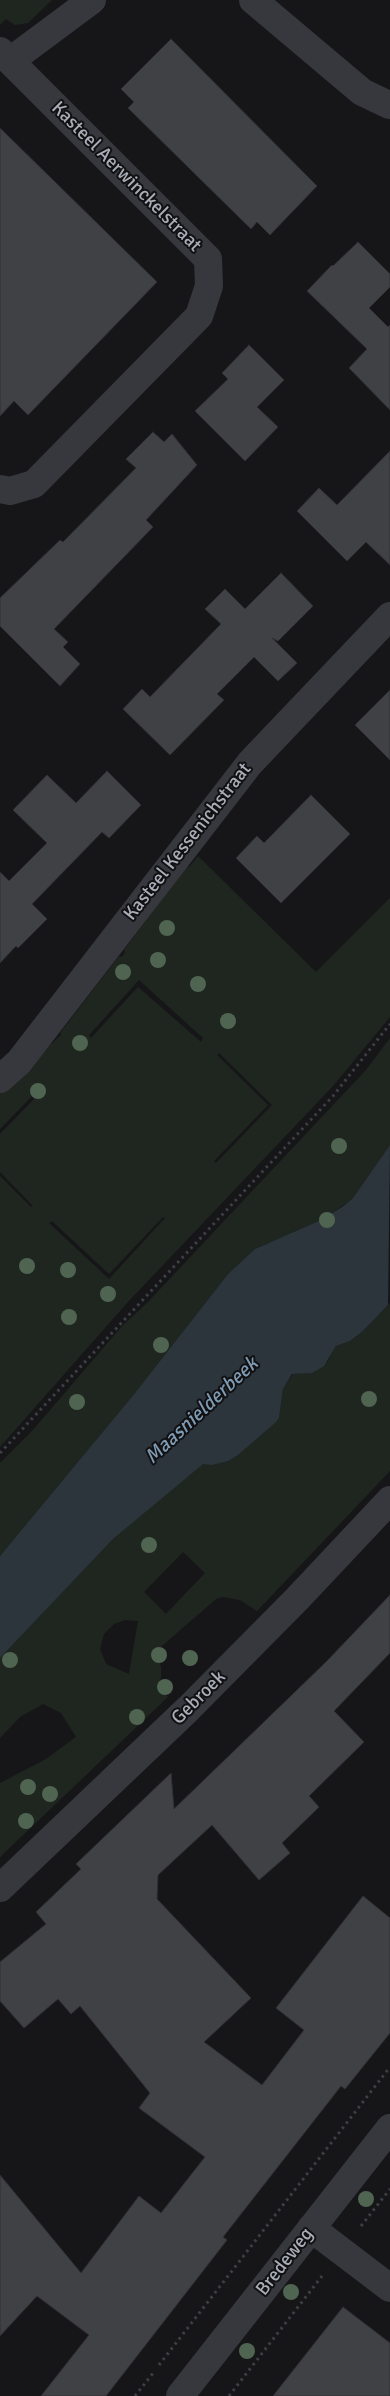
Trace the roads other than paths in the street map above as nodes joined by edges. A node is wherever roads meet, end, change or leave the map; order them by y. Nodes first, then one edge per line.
1 (92, 0) edge
2 (253, 0) edge
3 (5, 56) edge
4 (390, 106) edge
5 (5, 490) edge
6 (390, 616) edge
7 (0, 1079) edge
8 (390, 1500) edge
9 (0, 1888) edge
10 (390, 2128) edge
11 (311, 2228) junction
12 (390, 2288) edge
13 (180, 2396) edge

1 - 3 street, Kasteel Aerwinckelstraat
2 - 4 street
3 - 5 street, Kasteel Aerwinckelstraat
6 - 7 street, Kasteel Kessenichstraat
8 - 9 street, Gebroek
10 - 11 street, Bredeweg
11 - 12 street
11 - 13 street, Bredeweg

